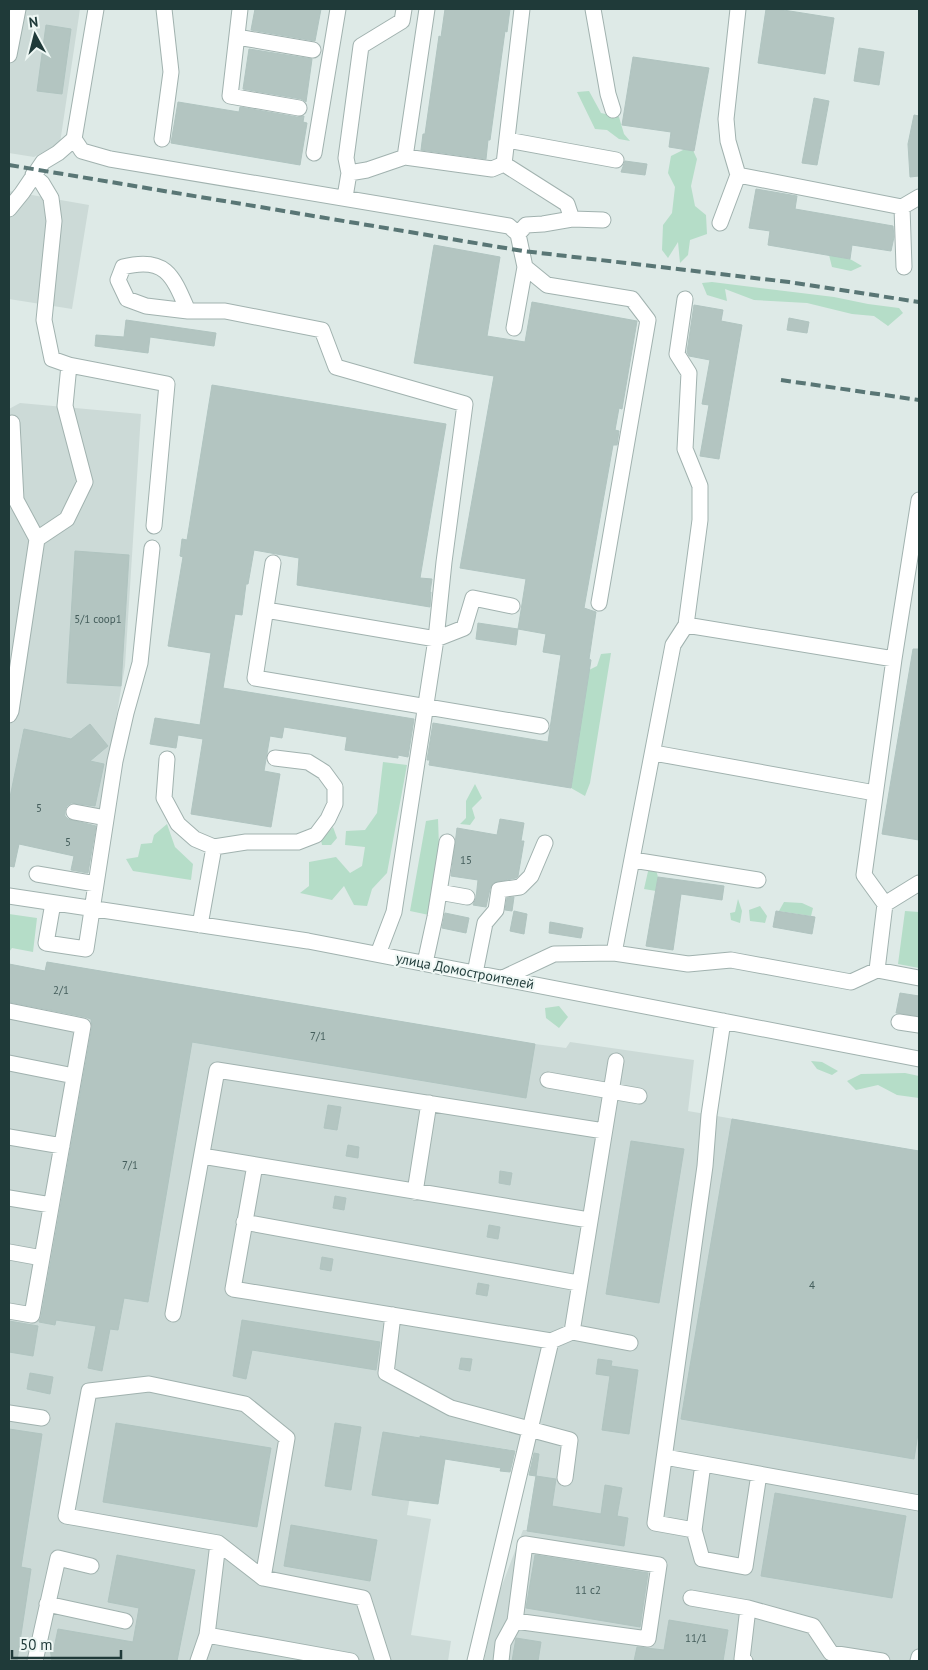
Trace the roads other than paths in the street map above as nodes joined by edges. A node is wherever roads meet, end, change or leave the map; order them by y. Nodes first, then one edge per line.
1 (18, 9) edge
2 (96, 9) edge
3 (164, 9) edge
4 (240, 9) edge
5 (338, 9) edge
6 (404, 9) edge
7 (427, 9) edge
8 (522, 9) edge
9 (593, 9) edge
10 (738, 9) edge
11 (237, 37) junction
12 (313, 50) dead end
13 (9, 55) edge
14 (300, 108) dead end
15 (613, 110) dead end
16 (74, 139) junction
17 (162, 139) dead end
18 (507, 140) junction
19 (314, 153) dead end
20 (405, 156) junction
21 (616, 160) dead end
22 (504, 164) junction
23 (349, 173) junction
24 (33, 175) junction
25 (738, 176) junction
26 (345, 197) junction
27 (919, 197) edge
28 (902, 207) junction
29 (9, 209) edge
30 (572, 220) junction
31 (603, 220) dead end
32 (720, 223) dead end
33 (518, 234) junction
34 (525, 267) junction
35 (904, 267) dead end
36 (685, 299) dead end
37 (188, 311) dead end
38 (514, 328) dead end
39 (69, 365) junction
40 (12, 423) dead end
41 (919, 500) edge
42 (154, 526) dead end
43 (37, 539) junction
44 (152, 548) dead end
45 (273, 563) dead end
46 (599, 603) dead end
47 (512, 606) dead end
48 (266, 610) junction
49 (686, 625) junction
50 (436, 640) junction
51 (894, 659) junction
52 (426, 707) junction
53 (9, 715) edge
54 (541, 726) dead end
55 (654, 753) junction
56 (275, 758) dead end
57 (166, 759) dead end
58 (874, 793) junction
59 (74, 812) dead end
60 (106, 818) junction
61 (447, 842) dead end
62 (545, 844) dead end
63 (214, 847) junction
64 (632, 860) junction
65 (37, 874) dead end
66 (758, 880) dead end
67 (919, 883) edge
68 (96, 884) junction
69 (439, 892) junction
70 (9, 896) edge
71 (467, 897) dead end
72 (52, 903) junction
73 (885, 904) junction
74 (93, 909) junction
75 (200, 925) junction
76 (614, 953) junction
77 (378, 954) junction
78 (425, 963) junction
79 (877, 970) junction
80 (475, 973) junction
81 (503, 978) junction
82 (919, 978) edge
83 (9, 1011) edge
84 (723, 1021) junction
85 (899, 1022) dead end
86 (919, 1026) edge
87 (919, 1059) edge
88 (616, 1061) dead end
89 (9, 1063) edge
90 (74, 1076) junction
91 (548, 1080) dead end
92 (611, 1091) junction
93 (639, 1096) dead end
94 (429, 1103) junction
95 (604, 1131) junction
96 (9, 1137) edge
97 (62, 1146) junction
98 (202, 1156) junction
99 (254, 1165) junction
100 (415, 1192) junction
101 (9, 1198) edge
102 (51, 1205) junction
103 (589, 1220) junction
104 (244, 1222) junction
105 (9, 1252) edge
106 (42, 1258) junction
107 (578, 1283) junction
108 (9, 1311) edge
109 (173, 1314) dead end
110 (393, 1315) junction
111 (572, 1332) junction
112 (551, 1341) junction
113 (630, 1343) dead end
114 (9, 1412) edge
115 (42, 1418) dead end
116 (531, 1428) junction
117 (665, 1457) junction
118 (703, 1464) junction
119 (760, 1474) junction
120 (565, 1478) dead end
121 (919, 1503) edge
122 (694, 1530) junction
123 (218, 1543) junction
124 (91, 1566) dead end
125 (263, 1578) junction
126 (691, 1598) dead end
127 (47, 1604) junction
128 (748, 1608) junction
129 (125, 1621) dead end
130 (515, 1621) junction
131 (207, 1635) junction
132 (826, 1657) edge
133 (919, 1657) edge
134 (35, 1661) edge
135 (198, 1661) edge
136 (351, 1661) edge
137 (383, 1661) edge
138 (475, 1661) edge
139 (501, 1661) edge
140 (745, 1661) edge
141 (882, 1661) edge
142 (918, 1661) edge

1 - 13 street
2 - 16 street
3 - 17 street
4 - 11 street
5 - 19 street
6 - 23 street
7 - 20 street
8 - 18 street
9 - 15 street
10 - 25 street
11 - 12 street
11 - 14 street
16 - 24 street
16 - 26 street
18 - 21 street
18 - 22 street
20 - 22 street
20 - 23 street
22 - 30 street
23 - 26 street
24 - 29 street
24 - 39 street
25 - 28 street
25 - 32 street
26 - 33 street
27 - 28 street
28 - 35 street
30 - 31 street
30 - 33 street
33 - 34 street
34 - 38 street
34 - 46 street
36 - 49 street
37 - 50 street
39 - 42 street
39 - 43 street
40 - 43 street
41 - 51 street
43 - 53 street
44 - 60 street
45 - 48 street
47 - 50 street
48 - 50 street
48 - 52 street
49 - 51 street
49 - 55 street
50 - 52 street
51 - 58 street
52 - 54 street
52 - 77 street
55 - 58 street
55 - 64 street
56 - 63 street
57 - 63 street
58 - 73 street
59 - 60 street
60 - 68 street
61 - 69 street
62 - 80 street
63 - 75 street
64 - 66 street
64 - 76 street
65 - 68 street
67 - 73 street
68 - 74 street
69 - 71 street
69 - 78 street
70 - 72 street, улица Домостроителей
72 - 74 street, улица Домостроителей
72 - 74 street
73 - 79 street
74 - 75 street, улица Домостроителей
75 - 77 street, улица Домостроителей
76 - 79 street
76 - 81 street
77 - 78 street, улица Домостроителей
78 - 80 street, улица Домостроителей
79 - 82 street
80 - 81 street, улица Домостроителей
81 - 84 street, улица Домостроителей
83 - 90 street
84 - 87 street, улица Домостроителей
84 - 117 street
85 - 86 street
88 - 92 street
89 - 90 street
90 - 97 street
91 - 92 street
92 - 93 street
92 - 95 street
94 - 95 street
94 - 98 street
94 - 100 street
95 - 103 street
96 - 97 street
97 - 102 street
98 - 99 street
98 - 109 street
99 - 100 street
99 - 104 street
100 - 103 street
101 - 102 street
102 - 106 street
103 - 107 street
104 - 107 street
104 - 110 street
105 - 106 street
106 - 108 street
107 - 111 street
110 - 112 street
110 - 116 street
111 - 112 street
111 - 113 street
112 - 116 street
114 - 115 street
116 - 120 street
116 - 138 street
117 - 118 street
117 - 122 street
118 - 119 street
118 - 122 street
119 - 121 street
119 - 122 street
123 - 125 street
123 - 125 street
123 - 131 street
124 - 127 street
125 - 137 street
126 - 128 street
127 - 129 street
127 - 134 street
128 - 132 street
128 - 140 street
130 - 130 street
130 - 139 street
131 - 135 street
131 - 136 street
132 - 141 street
133 - 142 street

